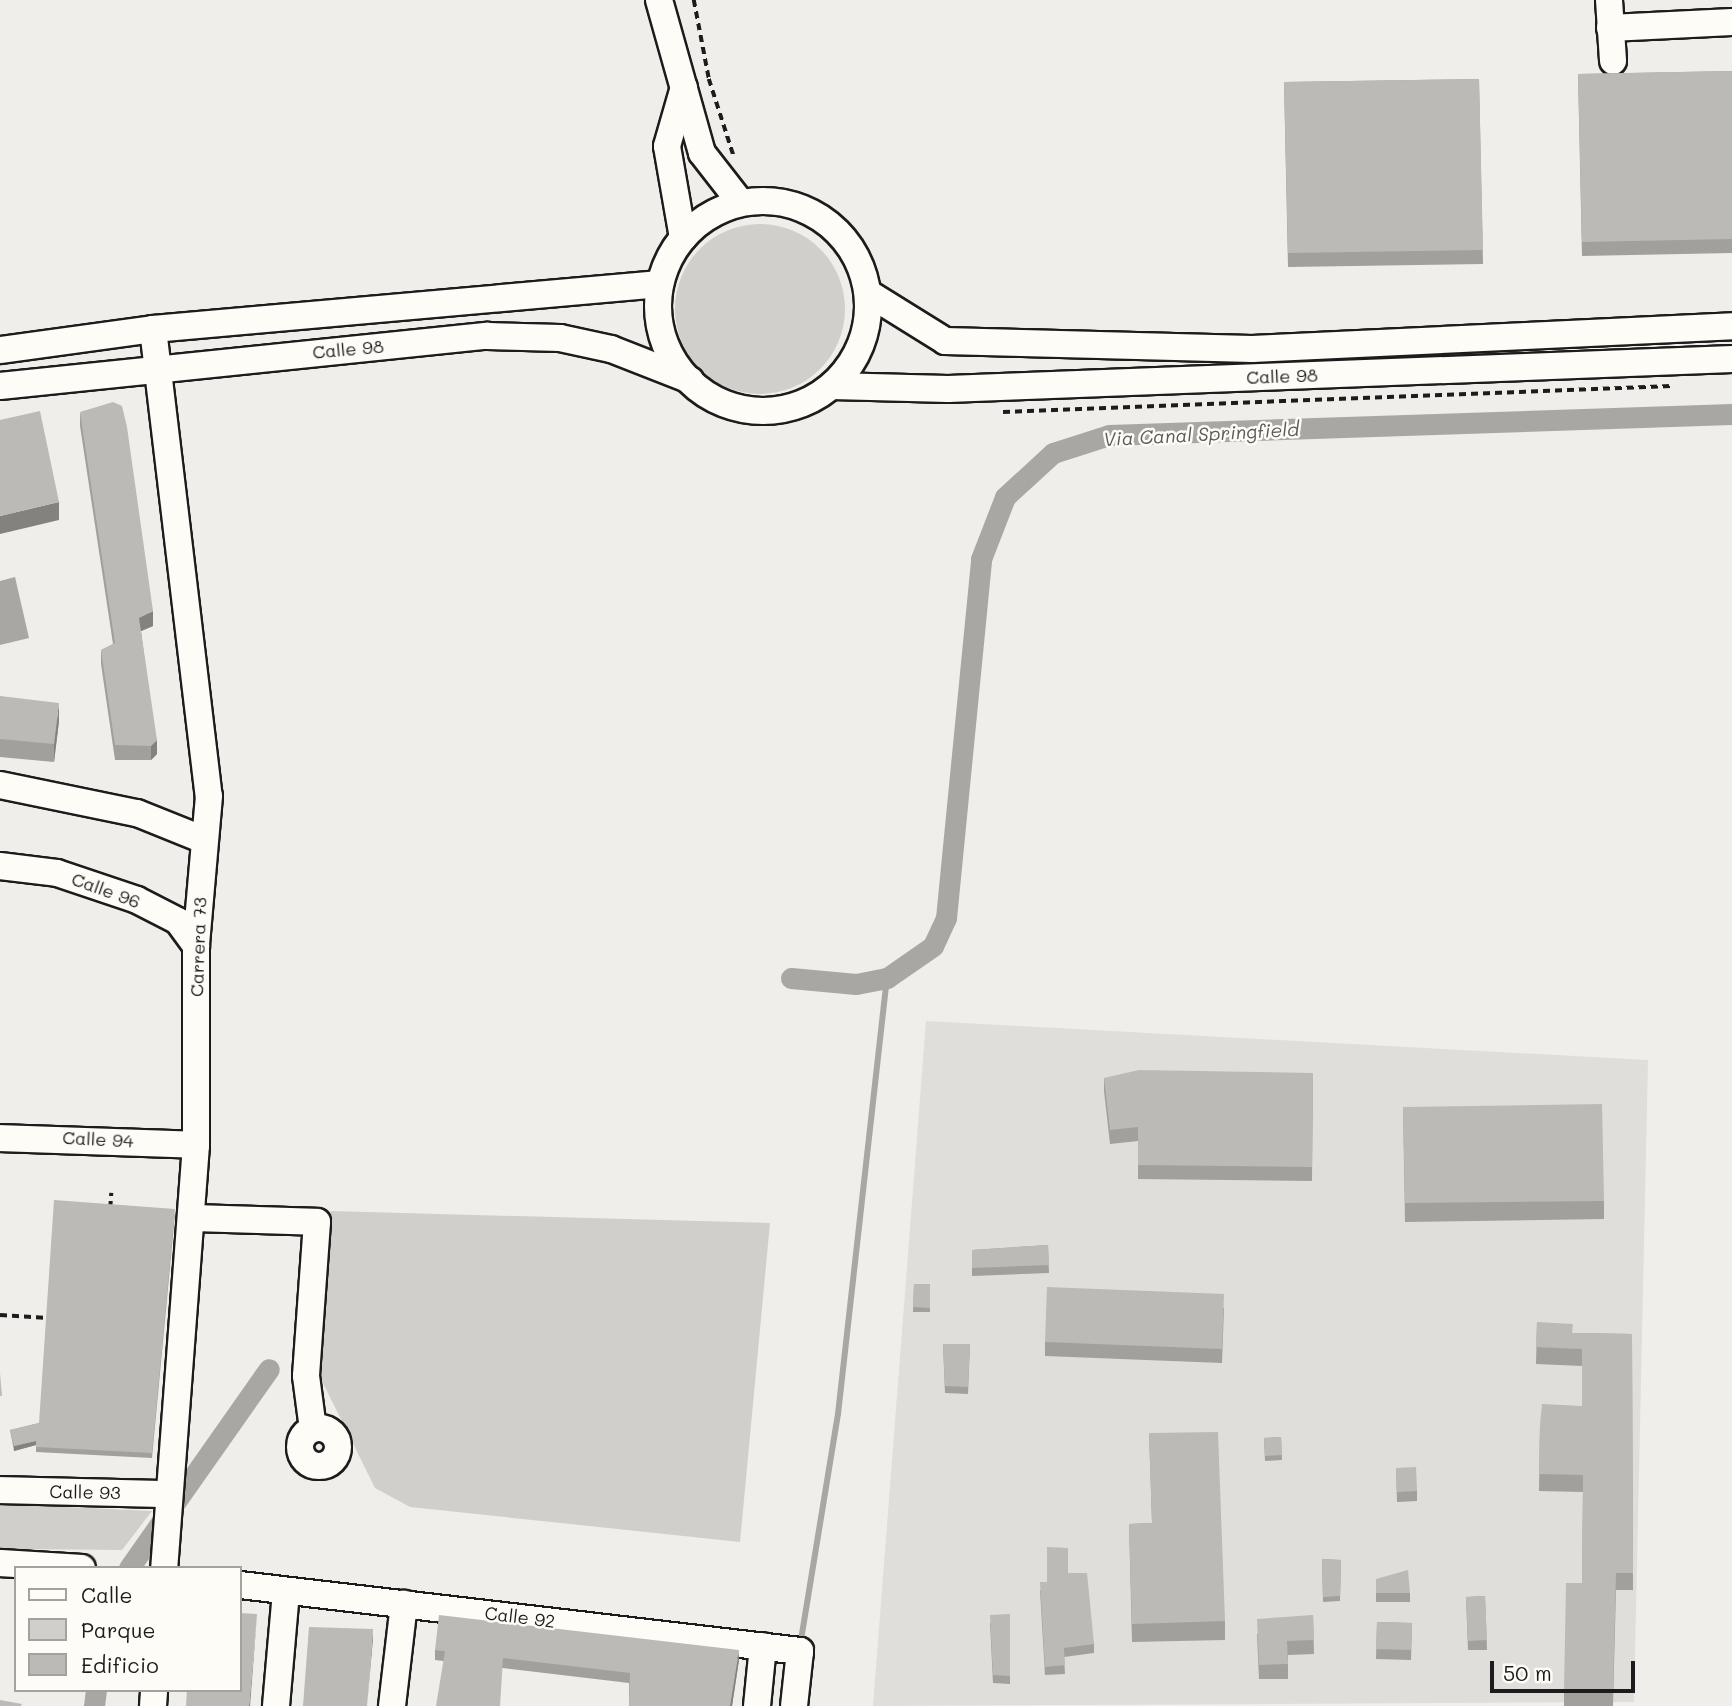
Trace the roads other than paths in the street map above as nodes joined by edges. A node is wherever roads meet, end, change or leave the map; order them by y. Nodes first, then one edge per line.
1 (659, 0) edge
2 (1609, 0) edge
3 (1693, 12) edge
4 (1732, 22) edge
5 (1610, 28) junction
6 (1613, 61) dead end
7 (684, 87) junction
8 (741, 203) junction
9 (683, 238) junction
10 (660, 284) junction
11 (868, 293) junction
12 (1732, 326) edge
13 (153, 329) junction
14 (0, 350) edge
15 (1732, 359) edge
16 (158, 366) junction
17 (690, 380) junction
18 (0, 386) edge
19 (832, 386) junction
20 (0, 785) edge
21 (204, 840) junction
22 (0, 866) edge
23 (196, 946) junction
24 (0, 1138) edge
25 (196, 1145) junction
26 (191, 1218) junction
27 (313, 1429) dead end
28 (0, 1490) edge
29 (168, 1506) junction
30 (0, 1563) edge
31 (49, 1566) edge
32 (164, 1566) edge
33 (242, 1585) edge
34 (286, 1592) junction
35 (404, 1604) junction
36 (763, 1646) junction
37 (276, 1706) edge
38 (392, 1706) edge
39 (757, 1706) edge
40 (794, 1706) edge

1 - 7 street
2 - 5 street
3 - 4 street
3 - 5 street
5 - 6 street
7 - 8 street
7 - 9 street
8 - 9 street
8 - 11 street
9 - 10 street
10 - 13 street
10 - 17 street
11 - 12 street, Calle 98
11 - 19 street
13 - 14 street
13 - 16 street, Carrera 73
15 - 19 street, Calle 98
16 - 17 street, Calle 98
16 - 18 street, Calle 98
16 - 21 street, Carrera 73
17 - 19 street
20 - 21 street
21 - 23 street, Carrera 73
22 - 23 street, Calle 96
23 - 25 street, Carrera 73
24 - 25 street, Calle 94
25 - 26 street, Carrera 73
26 - 27 street
26 - 29 street, Carrera 73
28 - 29 street, Calle 93
29 - 32 street, Carrera 73
30 - 31 street
33 - 34 street, Calle 92
34 - 35 street, Calle 92
34 - 37 street
35 - 36 street, Calle 92
35 - 38 street
36 - 39 street
36 - 40 street, Calle 92

